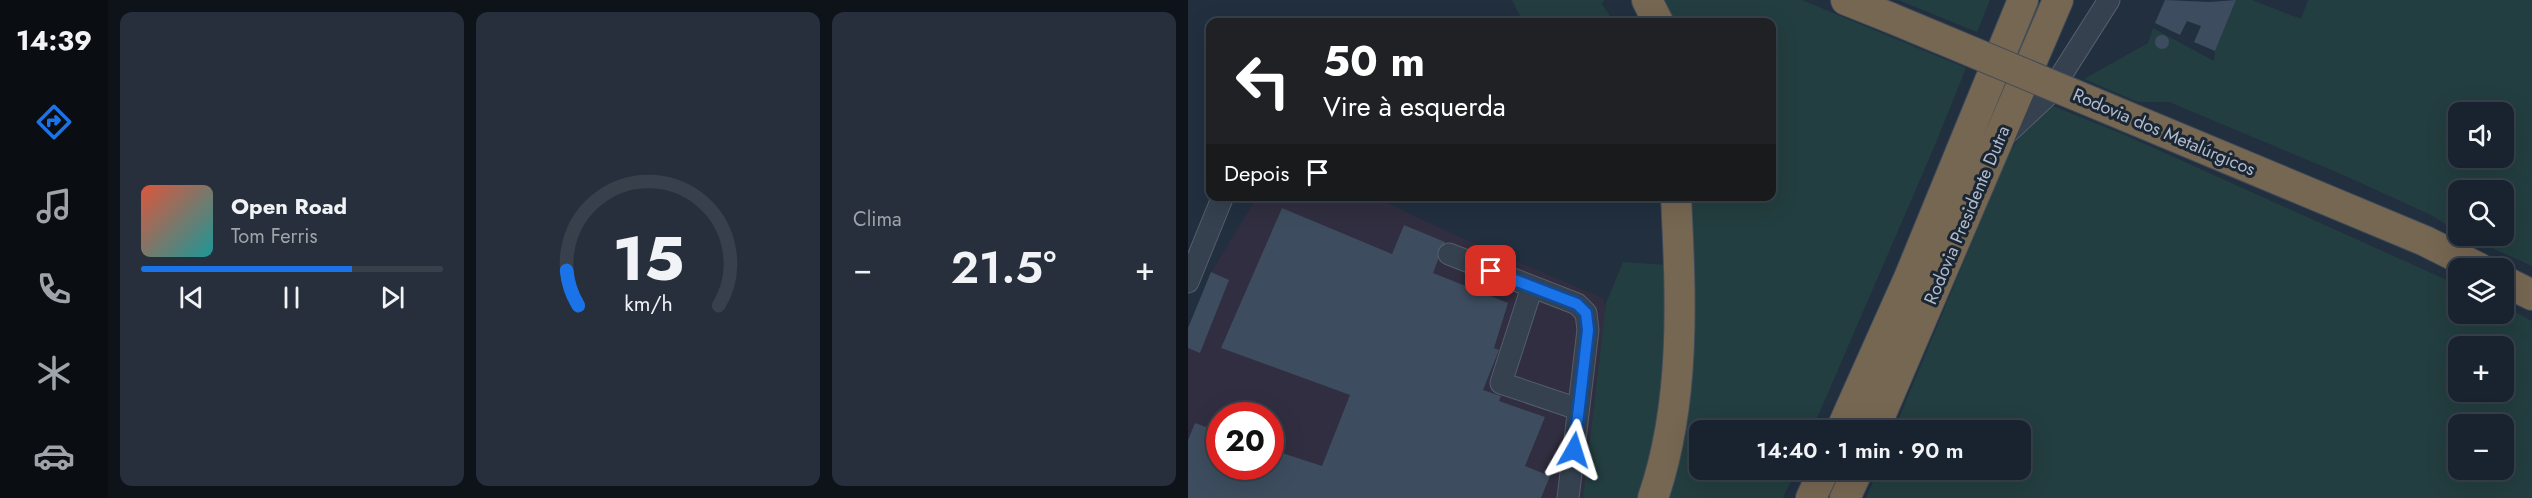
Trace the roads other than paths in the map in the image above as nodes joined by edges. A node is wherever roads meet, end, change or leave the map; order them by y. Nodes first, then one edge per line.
1 (1647, 0) edge
2 (1846, 0) edge
3 (2024, 0) edge
4 (2058, 0) edge
5 (2109, 0) edge
6 (1656, 18) edge
7 (1999, 140) junction
8 (1221, 201) edge
9 (1676, 201) edge
10 (1449, 254) dead end
11 (2460, 258) edge
12 (2514, 279) edge
13 (1188, 282) edge
14 (2532, 284) edge
15 (2514, 286) edge
16 (1533, 287) junction
17 (2532, 295) edge
18 (1578, 409) junction
19 (1845, 420) edge
20 (1878, 420) edge
21 (1819, 480) edge
22 (1853, 480) edge
23 (1568, 498) edge
24 (1653, 498) edge
25 (1811, 498) edge
26 (1845, 498) edge

1 - 6 highway
2 - 11 highway, Rodovia dos Metalúrgicos, bridge
3 - 19 highway, Rodovia Presidente Dutra
4 - 7 highway, Rodovia Presidente Dutra
5 - 7 lane
7 - 20 highway, Rodovia Presidente Dutra
8 - 13 lane
9 - 24 highway
10 - 16 lane
12 - 14 highway, Rodovia dos Metalúrgicos
15 - 17 highway
16 - 18 lane
16 - 18 lane
18 - 23 lane
21 - 25 highway
22 - 26 highway

